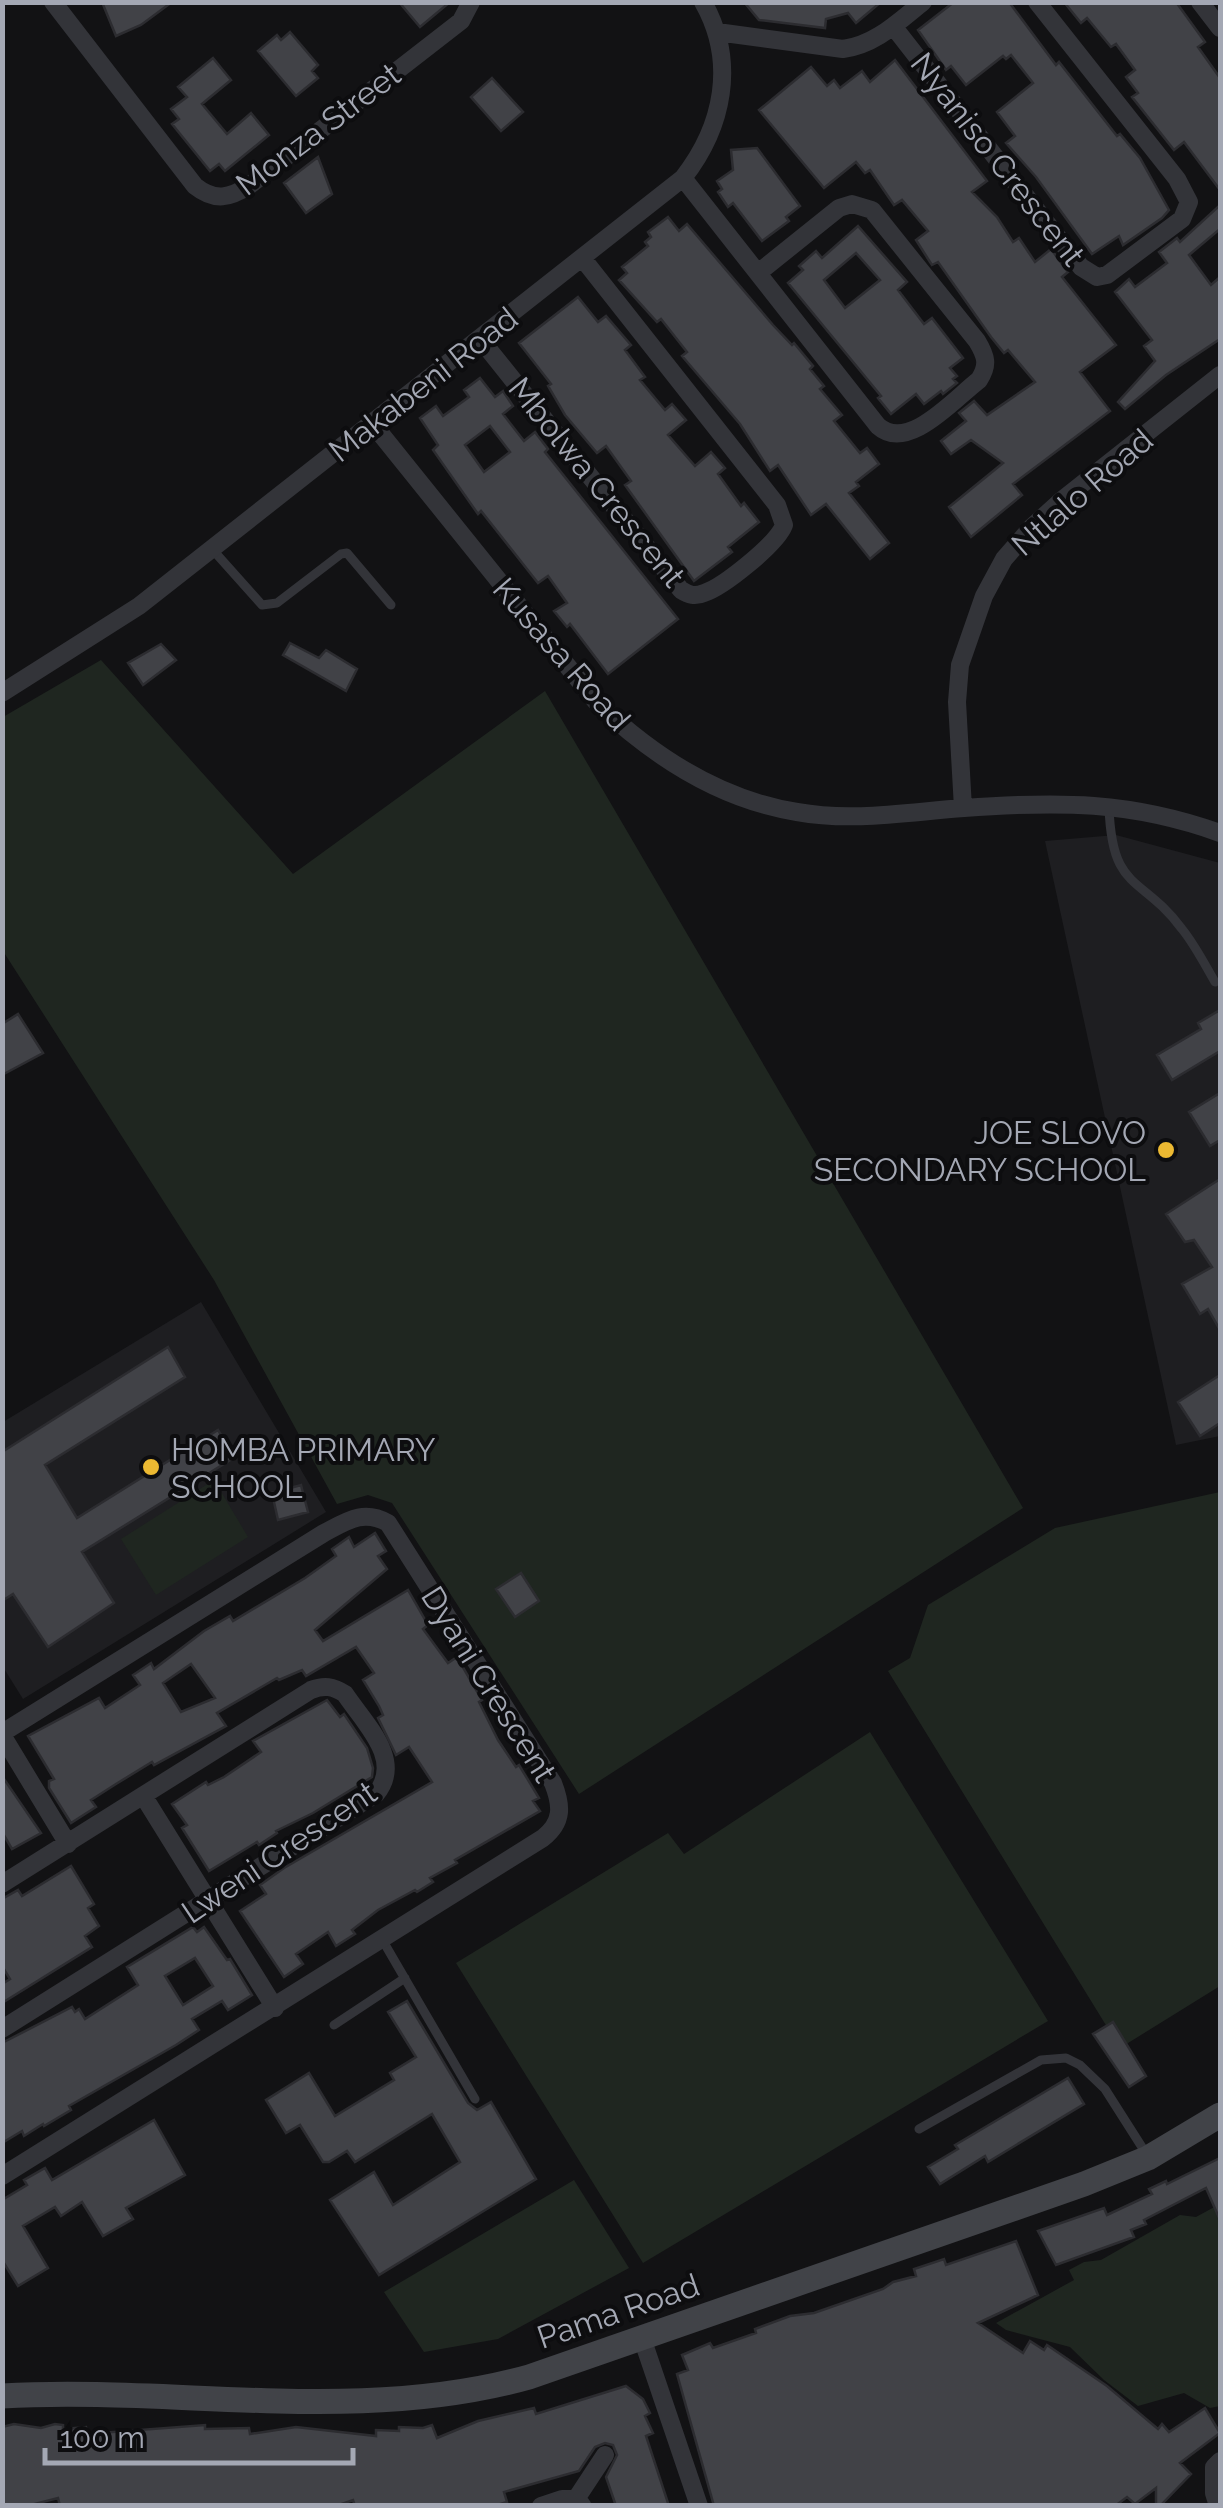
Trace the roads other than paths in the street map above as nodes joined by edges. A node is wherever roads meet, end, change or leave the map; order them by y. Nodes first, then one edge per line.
1 (53, 2) edge
2 (471, 2) edge
3 (703, 2) edge
4 (922, 2) edge
5 (1037, 2) edge
6 (1200, 2) edge
7 (1218, 20) edge
8 (893, 26) junction
9 (717, 32) junction
10 (683, 178) junction
11 (583, 259) junction
12 (758, 272) junction
13 (482, 340) junction
14 (1220, 375) edge
15 (372, 423) junction
16 (212, 549) junction
17 (391, 606) dead end
18 (2, 693) edge
19 (1109, 805) junction
20 (963, 808) junction
21 (1220, 832) edge
22 (1216, 982) dead end
23 (2, 1734) edge
24 (144, 1797) junction
25 (68, 1844) junction
26 (2, 1884) edge
27 (207, 1901) junction
28 (383, 1941) junction
29 (404, 1978) junction
30 (275, 2008) junction
31 (334, 2025) dead end
32 (2, 2029) edge
33 (475, 2098) dead end
34 (1220, 2114) edge
35 (919, 2129) dead end
36 (1148, 2158) junction
37 (2, 2176) edge
38 (642, 2338) junction
39 (2, 2396) edge
40 (604, 2455) dead end
41 (1220, 2461) edge
42 (579, 2502) edge
43 (541, 2506) edge
44 (699, 2506) edge
45 (1218, 2506) edge

1 - 2 street, Monza Street
3 - 9 street, Makabeni Road
4 - 8 street
5 - 8 street, Nyaniso Crescent
6 - 7 street
8 - 9 street
9 - 10 street, Makabeni Road
10 - 11 street, Makabeni Road
10 - 12 street
11 - 13 street, Makabeni Road
11 - 13 street, Mbolwa Crescent
12 - 12 street
13 - 15 street, Makabeni Road
14 - 20 street, Ntlalo Road
15 - 16 street, Makabeni Road
15 - 20 street, Kusasa Road
16 - 17 lane
16 - 18 street, Makabeni Road
19 - 20 street, Kusasa Road
19 - 21 street, Kusasa Road
19 - 22 lane
23 - 25 street
23 - 28 street, Dyani Crescent
24 - 25 street, Lweni Crescent
24 - 27 street
24 - 27 street, Lweni Crescent
25 - 26 street, Lweni Crescent
27 - 30 street
27 - 32 street, Lweni Crescent
28 - 29 lane
28 - 30 street, Dyani Crescent
29 - 31 lane
29 - 33 lane
30 - 37 street, Dyani Crescent
34 - 36 street, Pama Road
35 - 36 lane
36 - 38 street, Pama Road
38 - 39 street, Pama Road
38 - 44 street
40 - 42 street
41 - 45 street
42 - 43 street

